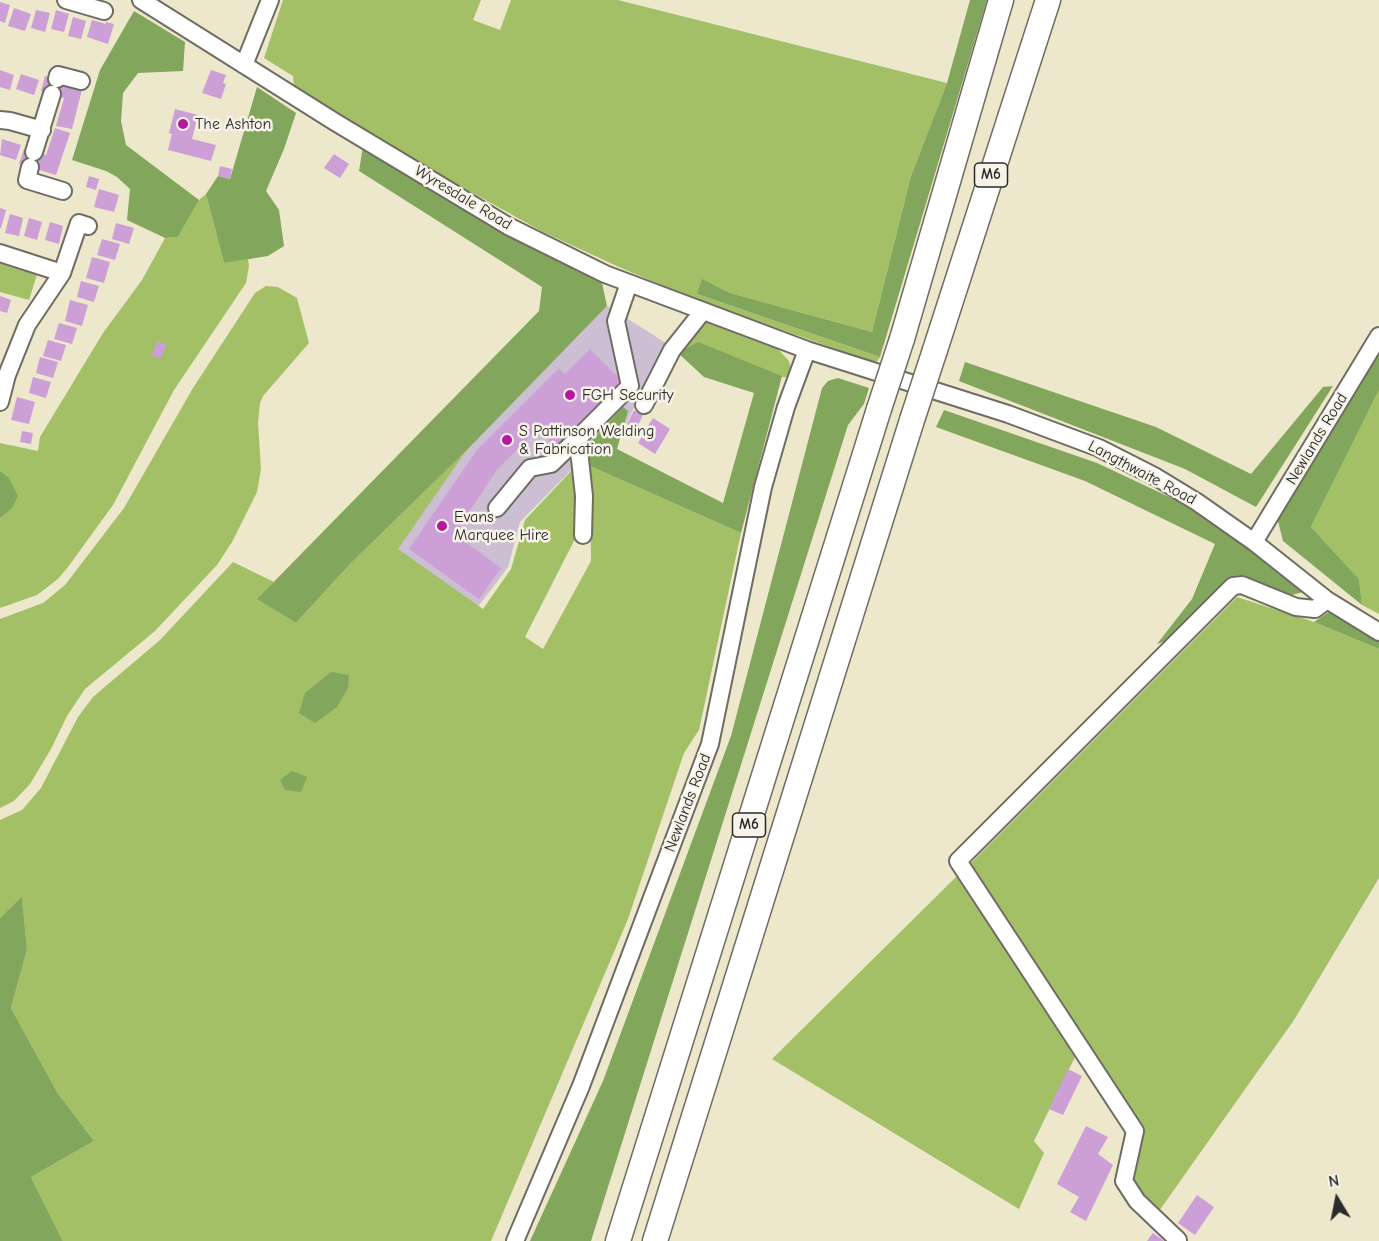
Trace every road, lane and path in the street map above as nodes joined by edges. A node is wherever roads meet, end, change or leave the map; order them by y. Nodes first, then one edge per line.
1 (66, 0) edge
2 (141, 0) edge
3 (270, 0) edge
4 (1001, 0) edge
5 (1048, 0) edge
6 (104, 11) dead end
7 (244, 65) junction
8 (81, 81) dead end
9 (0, 120) edge
10 (36, 148) junction
11 (63, 191) dead end
12 (88, 226) dead end
13 (0, 254) edge
14 (62, 273) junction
15 (629, 283) junction
16 (703, 311) junction
17 (1379, 336) edge
18 (807, 350) junction
19 (3, 374) edge
20 (0, 402) edge
21 (644, 405) dead end
22 (576, 440) junction
23 (497, 508) dead end
24 (583, 535) dead end
25 (1254, 542) junction
26 (1327, 600) junction
27 (1379, 632) edge
28 (1178, 1240) edge
29 (515, 1241) edge
30 (618, 1241) edge
31 (655, 1241) edge

1 - 6 street
2 - 7 street, Wyresdale Road
3 - 7 street
4 - 30 highway, M6, bridge
5 - 31 highway, M6, bridge
7 - 15 street, Wyresdale Road
8 - 10 street
9 - 10 street
10 - 11 street
12 - 14 street
13 - 14 street
14 - 19 street
15 - 16 street, Wyresdale Road
15 - 22 street
16 - 18 street, Wyresdale Road
16 - 21 street
17 - 25 street, Newlands Road
18 - 25 street, Langthwaite Road
18 - 29 street, Newlands Road
19 - 20 street
22 - 23 street
22 - 24 street
25 - 26 street, Langthwaite Road
26 - 27 street, Langthwaite Road
26 - 28 street

